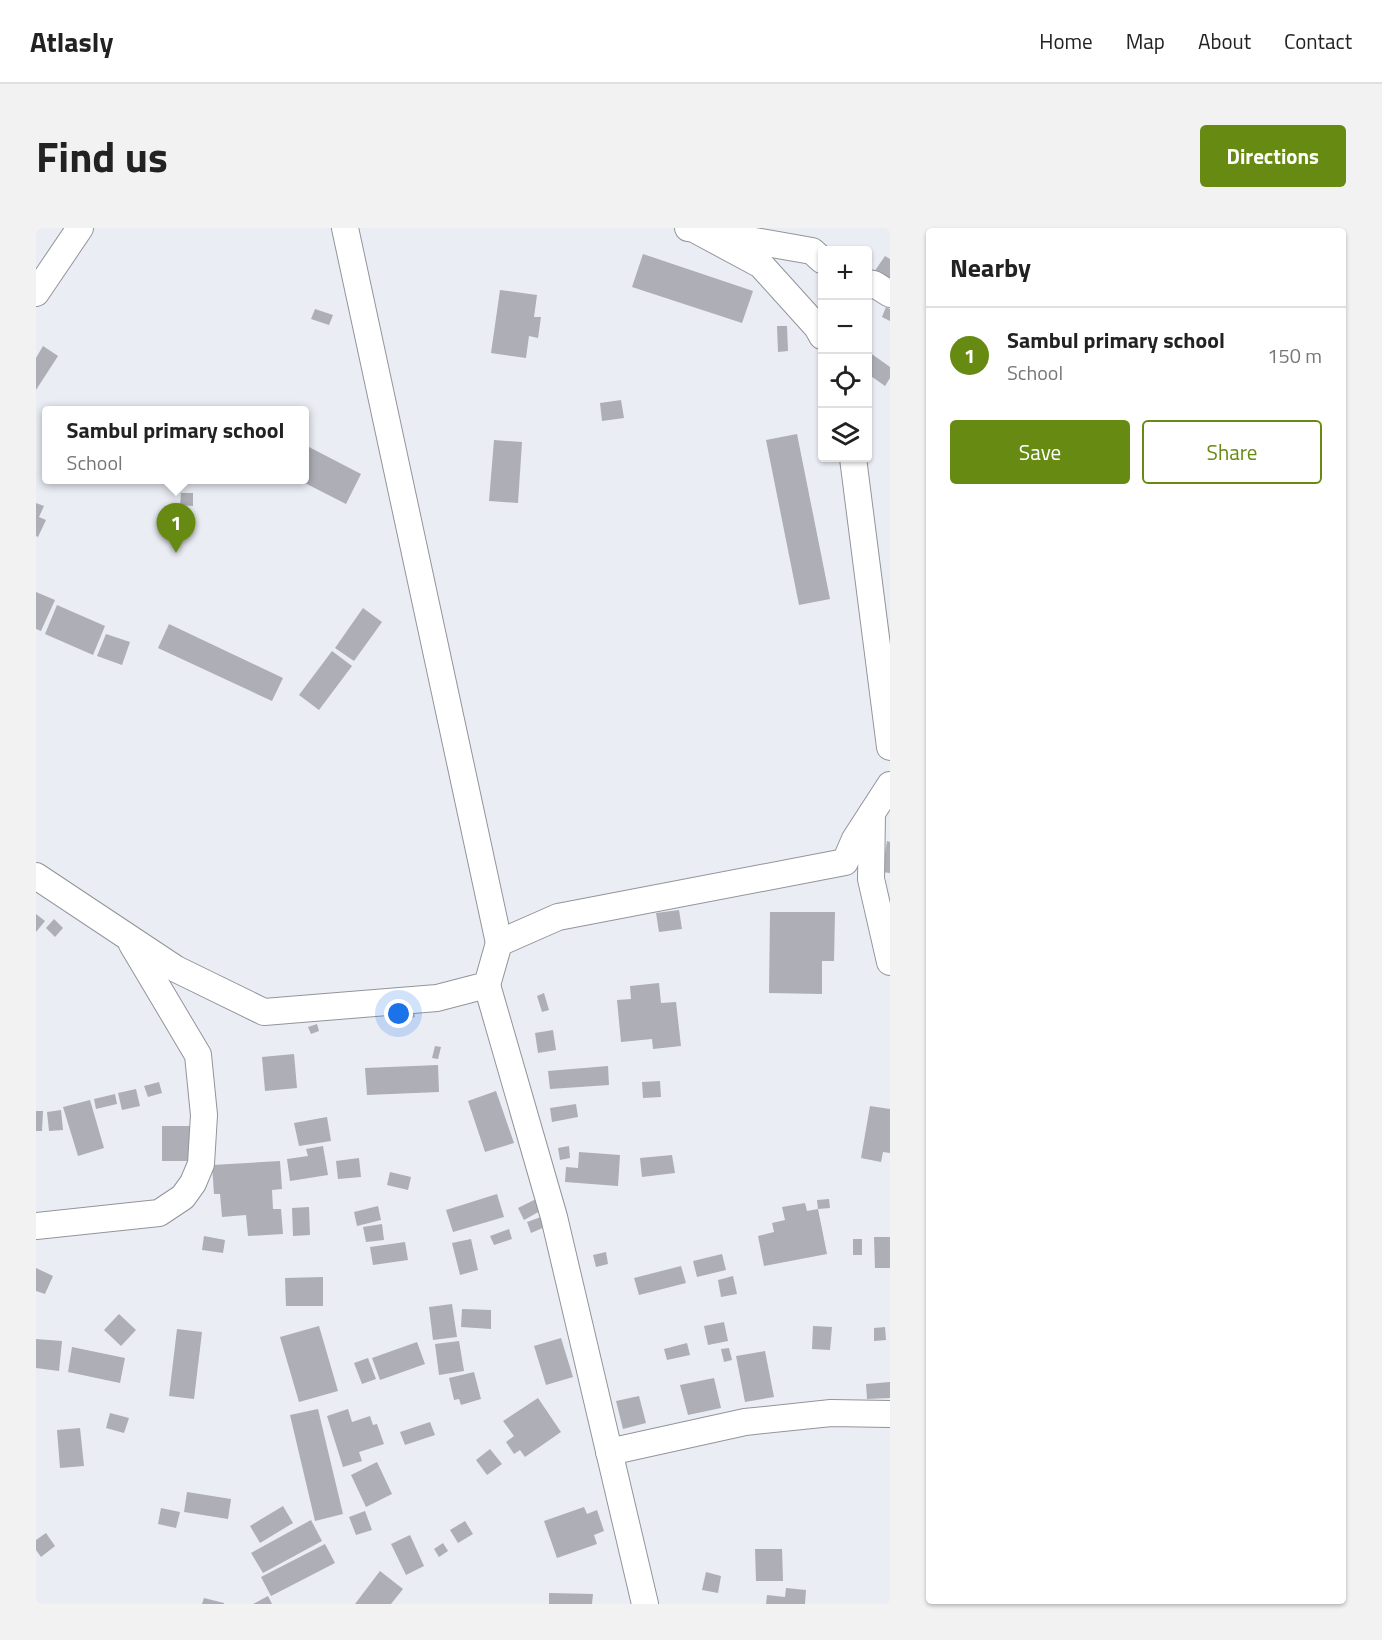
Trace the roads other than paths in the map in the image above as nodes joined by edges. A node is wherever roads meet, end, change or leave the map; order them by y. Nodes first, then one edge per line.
1 (80, 228) edge
2 (345, 228) edge
3 (691, 229) edge
4 (818, 256) edge
5 (872, 284) edge
6 (36, 293) edge
7 (890, 294) edge
8 (818, 329) edge
9 (854, 462) edge
10 (881, 601) edge
11 (890, 747) edge
12 (890, 785) edge
13 (872, 813) junction
14 (36, 876) edge
15 (882, 892) edge
16 (128, 937) junction
17 (499, 944) junction
18 (890, 962) edge
19 (487, 985) junction
20 (36, 1226) edge
21 (890, 1414) edge
22 (609, 1452) junction
23 (645, 1604) edge

1 - 6 street
2 - 17 street
3 - 4 street
3 - 8 street
5 - 7 street
9 - 10 street
10 - 11 street
12 - 13 street
13 - 15 street
13 - 17 street
14 - 16 street
15 - 18 street
16 - 19 street
16 - 20 street
17 - 19 street
19 - 22 street
21 - 22 street
22 - 23 street

